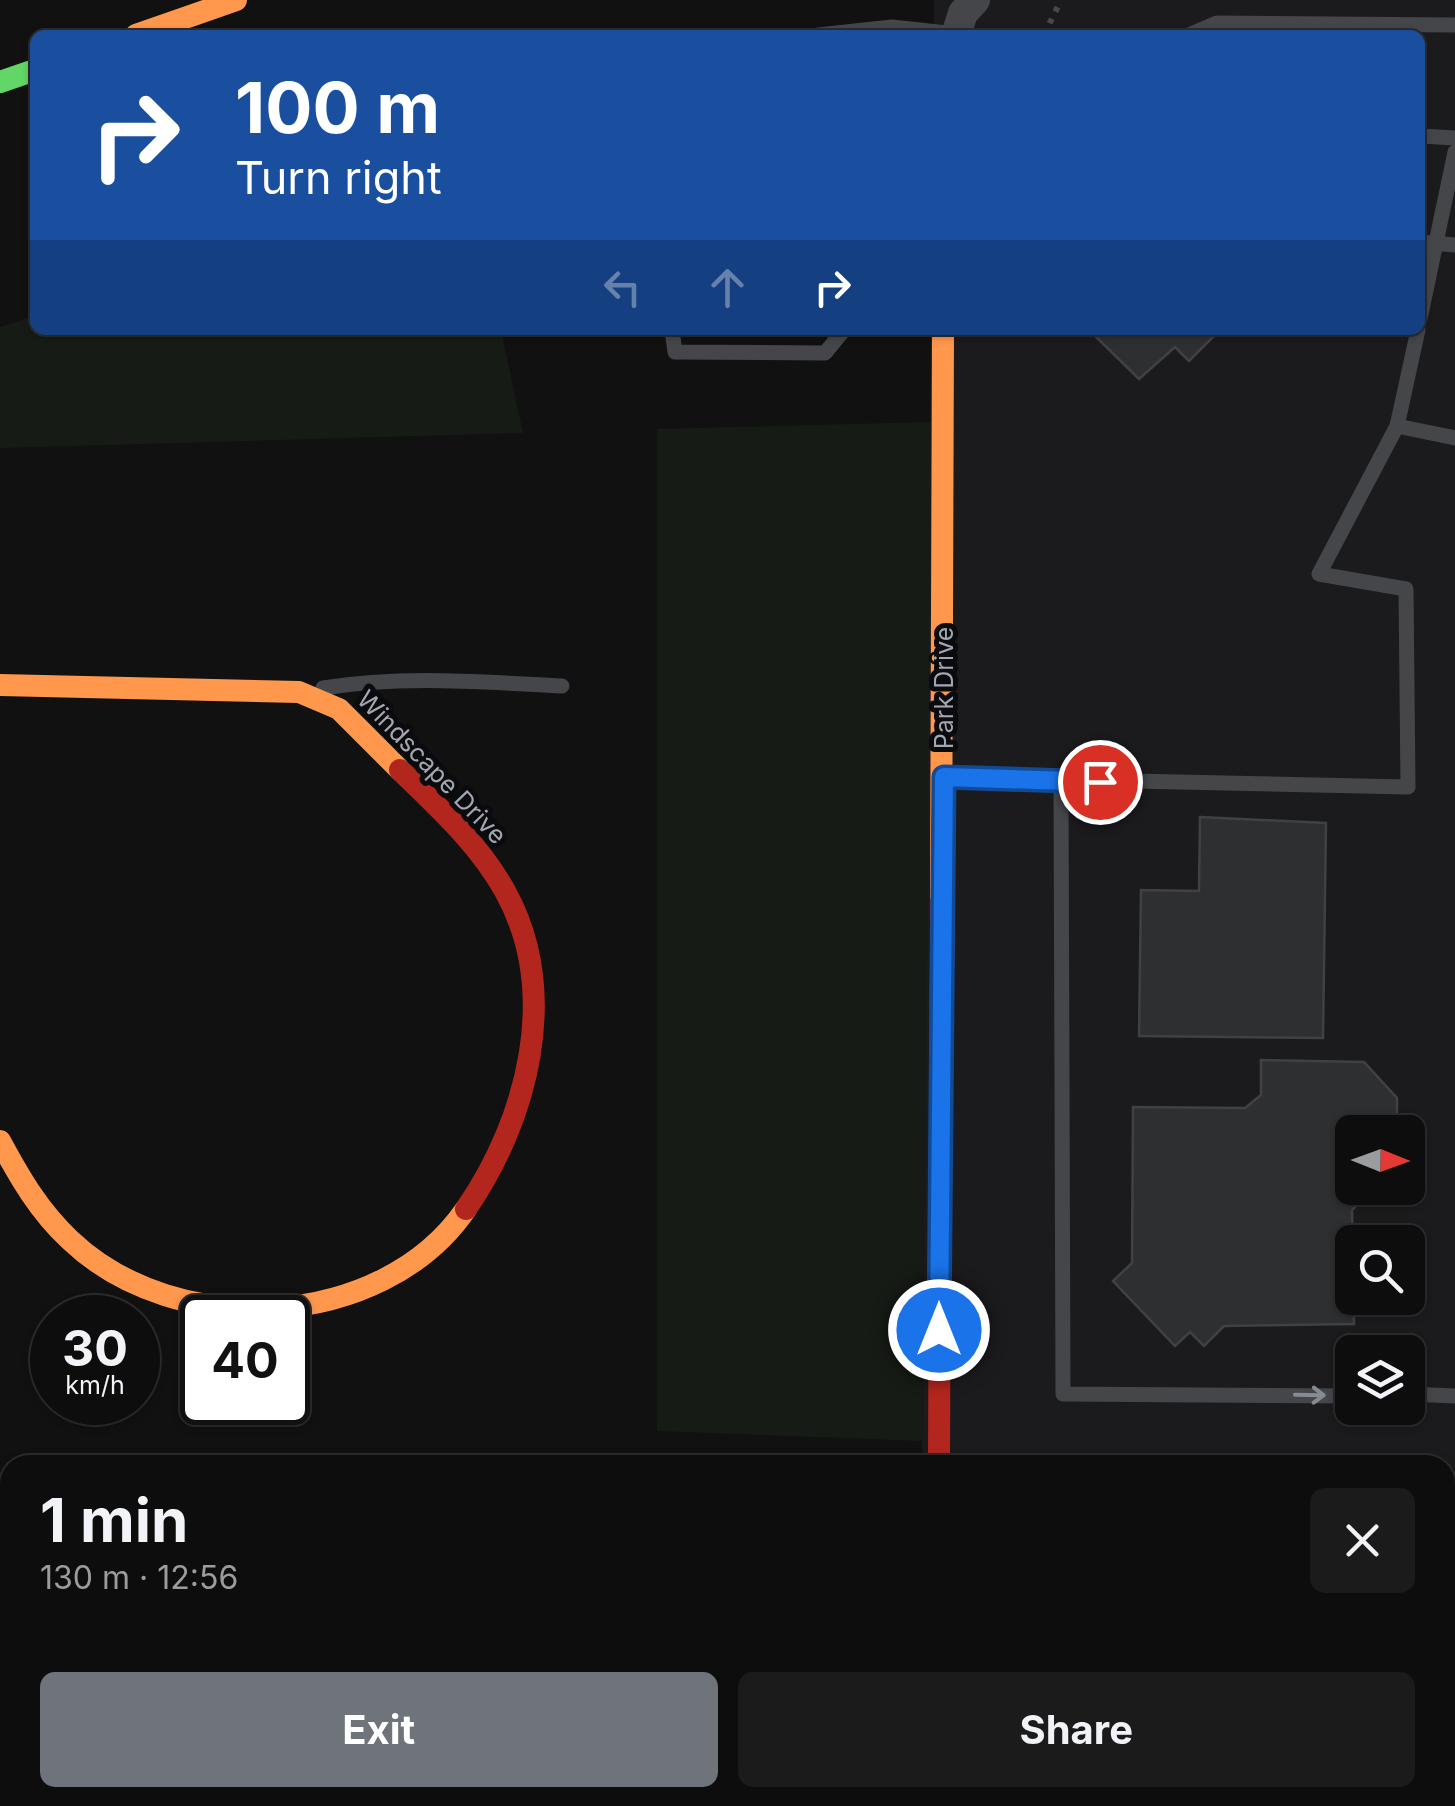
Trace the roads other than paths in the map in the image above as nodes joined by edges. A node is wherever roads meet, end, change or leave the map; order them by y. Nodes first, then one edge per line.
1 (236, 0) edge
2 (974, 0) edge
3 (1455, 25) edge
4 (1253, 29) edge
5 (150, 30) edge
6 (869, 30) edge
7 (919, 30) edge
8 (957, 30) edge
9 (1201, 30) edge
10 (30, 72) edge
11 (0, 82) edge
12 (1425, 136) edge
13 (1455, 138) edge
14 (1455, 152) edge
15 (1428, 242) edge
16 (1455, 244) edge
17 (1425, 271) edge
18 (673, 335) edge
19 (840, 335) edge
20 (943, 335) edge
21 (1417, 335) edge
22 (1397, 426) junction
23 (1455, 438) edge
24 (0, 684) edge
25 (562, 686) dead end
26 (299, 692) junction
27 (944, 777) junction
28 (1061, 782) junction
29 (0, 1141) edge
30 (1425, 1395) edge
31 (1335, 1396) edge
32 (1455, 1396) edge
33 (939, 1455) edge

1 - 5 street
2 - 8 street
3 - 4 lane
4 - 9 lane
6 - 7 lane
10 - 11 street
12 - 13 lane
14 - 15 lane
15 - 16 lane
15 - 17 lane
18 - 19 lane
20 - 27 street, Park Drive
21 - 22 lane
22 - 23 lane
22 - 28 lane
24 - 26 street, Windscape Drive
25 - 26 lane
26 - 29 street, Windscape Drive
27 - 28 lane
27 - 33 street, Park Drive
28 -> 31 lane
30 - 32 lane

